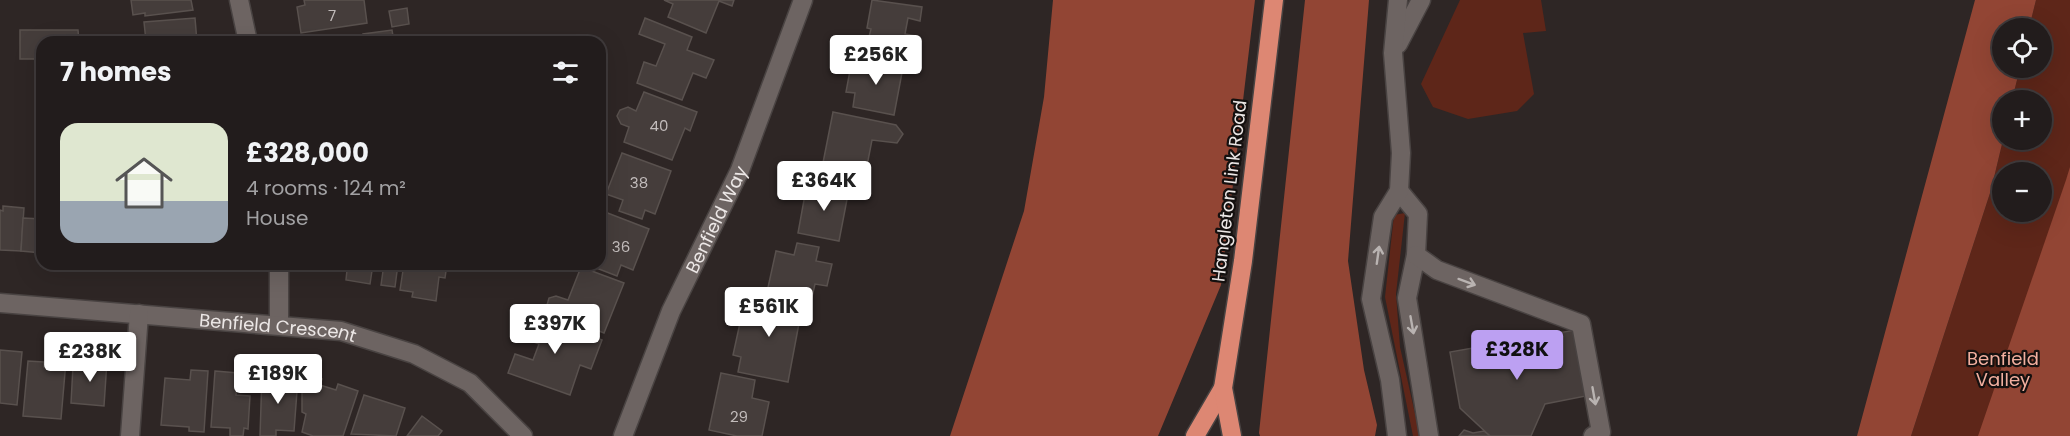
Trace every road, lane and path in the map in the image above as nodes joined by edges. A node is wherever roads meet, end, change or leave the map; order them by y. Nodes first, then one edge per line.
1 (239, 0) edge
2 (803, 0) edge
3 (1274, 0) edge
4 (1398, 0) edge
5 (1420, 0) edge
6 (247, 36) edge
7 (1393, 53) junction
8 (1399, 191) junction
9 (1416, 255) junction
10 (279, 270) edge
11 (0, 303) edge
12 (139, 314) junction
13 (279, 324) junction
14 (1223, 388) junction
15 (130, 436) edge
16 (523, 436) edge
17 (623, 436) edge
18 (1195, 436) edge
19 (1232, 436) edge
20 (1397, 436) edge
21 (1429, 436) edge
22 (1593, 436) edge

1 - 6 street
2 - 17 street, Benfield Way
3 - 14 highway, Hangleton Link Road
4 - 7 street
5 - 7 street
7 - 8 street
8 - 9 street
20 -> 8 street
9 -> 21 street
9 -> 22 street
10 - 13 street
11 - 12 street, Benfield Crescent
12 - 13 street, Benfield Crescent
12 - 15 street
13 - 16 street, Benfield Crescent
14 - 18 highway, Hangleton Link Road
14 - 19 highway, Hangleton Link Road

